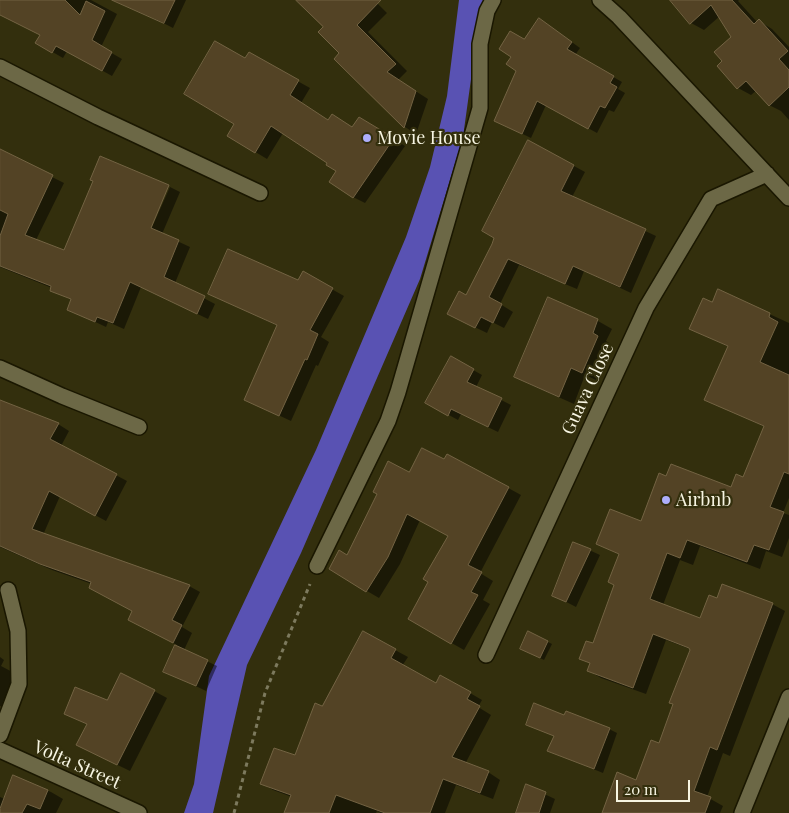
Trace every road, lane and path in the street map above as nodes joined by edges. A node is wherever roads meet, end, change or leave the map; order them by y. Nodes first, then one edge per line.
1 (493, 0) edge
2 (600, 0) edge
3 (0, 67) edge
4 (767, 174) junction
5 (260, 193) dead end
6 (789, 198) edge
7 (0, 368) edge
8 (139, 427) dead end
9 (317, 566) joint
10 (8, 590) dead end
11 (486, 655) dead end
12 (789, 697) edge
13 (0, 735) edge
14 (0, 750) edge
15 (139, 813) edge
16 (234, 813) edge
17 (742, 813) edge

1 - 9 street
2 - 4 street
3 - 5 street
4 - 6 street
4 - 11 street, Guava Close
7 - 8 street
9 - 16 path
10 - 13 street
12 - 17 street
14 - 15 street, Volta Street

